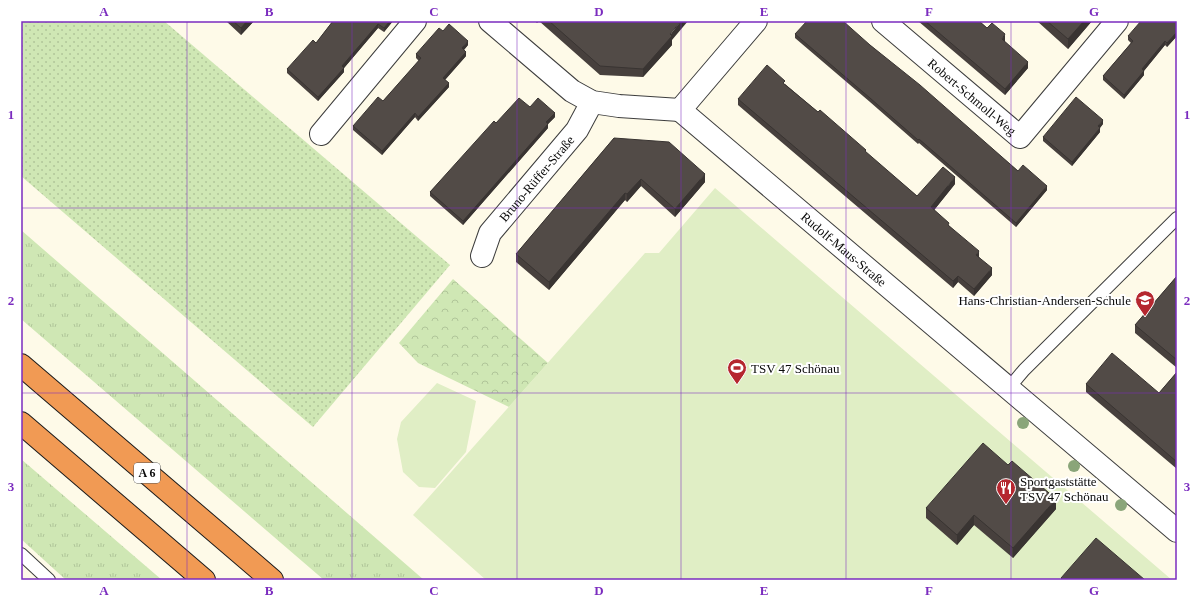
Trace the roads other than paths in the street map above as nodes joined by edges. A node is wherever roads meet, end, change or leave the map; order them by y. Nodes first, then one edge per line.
1 (415, 21) edge
2 (490, 21) edge
3 (756, 21) edge
4 (883, 21) edge
5 (1117, 21) edge
6 (592, 102) junction
7 (680, 110) junction
8 (321, 134) dead end
9 (1177, 218) edge
10 (482, 256) dead end
11 (21, 365) edge
12 (1008, 389) junction
13 (21, 423) edge
14 (1177, 531) edge
15 (21, 554) edge
16 (48, 580) edge
17 (204, 580) edge
18 (272, 580) edge

1 - 8 street
2 - 6 street
3 - 7 street
4 - 5 street, Robert-Schmoll-Weg
6 - 7 street
6 - 10 street, Bruno-Rüffer-Straße
7 - 12 street, Rudolf-Maus-Straße
9 - 12 lane
11 - 18 highway, A 6
12 - 14 street, Rudolf-Maus-Straße
13 - 17 highway
15 - 16 lane

